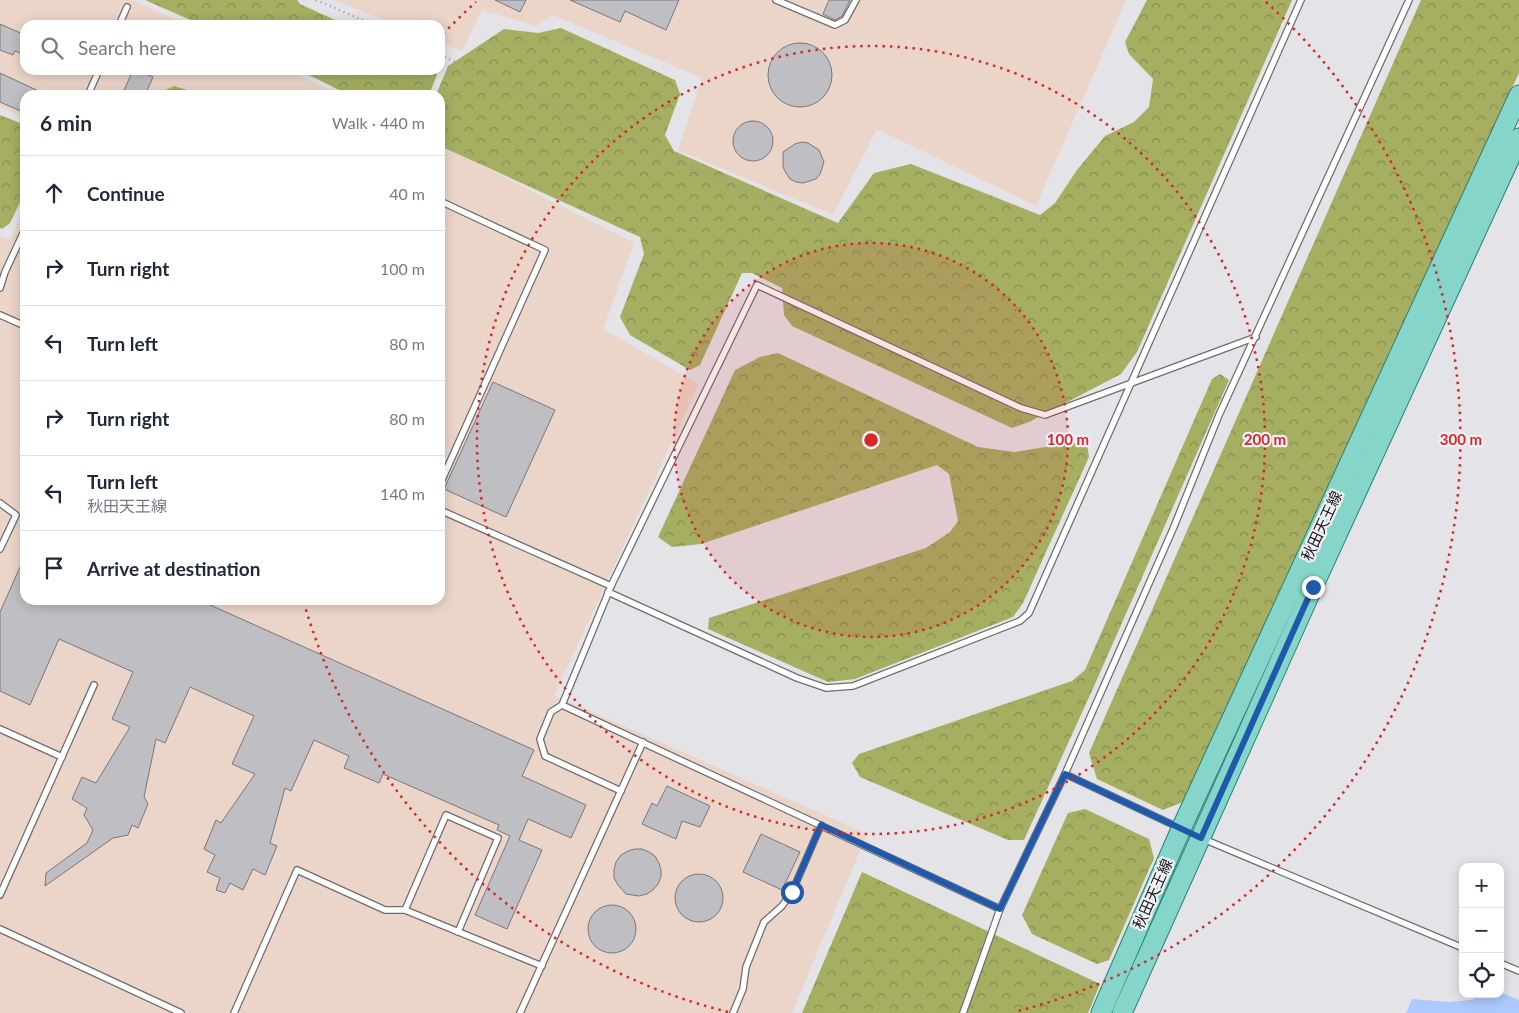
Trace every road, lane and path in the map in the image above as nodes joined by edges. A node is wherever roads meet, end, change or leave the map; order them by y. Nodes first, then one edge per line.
1 (316, 0) edge
2 (776, 0) edge
3 (856, 0) edge
4 (1301, 0) edge
5 (1410, 0) edge
6 (127, 6) dead end
7 (121, 20) edge
8 (362, 20) edge
9 (445, 57) edge
10 (97, 75) edge
11 (90, 90) edge
12 (1519, 95) edge
13 (1519, 138) edge
14 (445, 203) edge
15 (20, 239) edge
16 (3, 271) edge
17 (0, 288) edge
18 (0, 315) edge
19 (20, 324) edge
20 (1256, 337) junction
21 (943, 372) junction
22 (1132, 383) junction
23 (445, 473) edge
24 (0, 503) edge
25 (445, 512) edge
26 (0, 549) edge
27 (610, 589) junction
28 (94, 685) dead end
29 (562, 704) junction
30 (0, 729) edge
31 (643, 742) junction
32 (62, 757) junction
33 (1065, 774) junction
34 (621, 791) junction
35 (821, 825) junction
36 (1182, 829) junction
37 (1201, 838) junction
38 (0, 895) edge
39 (1000, 909) junction
40 (405, 910) junction
41 (0, 929) edge
42 (458, 932) junction
43 (1459, 946) edge
44 (1504, 965) edge
45 (542, 966) junction
46 (1519, 971) edge
47 (174, 1012) edge
48 (181, 1013) edge
49 (234, 1013) edge
50 (520, 1013) edge
51 (733, 1013) edge
52 (963, 1013) edge
53 (1101, 1013) edge
54 (1122, 1013) edge

1 - 8 path
2 - 3 lane
4 - 22 lane
5 - 20 lane
6 - 7 lane
9 - 21 path
10 - 11 lane
12 - 36 main road, 秋田天王線
13 - 37 main road, 秋田天王線
14 - 23 lane
15 - 16 lane
16 - 17 lane
18 - 19 lane
20 - 22 lane
20 - 33 lane
21 - 22 lane
21 - 27 lane
22 - 27 lane
24 - 26 lane
25 - 27 lane
27 - 29 lane
28 - 32 lane
29 - 31 lane
29 - 34 lane
30 - 32 lane
31 - 34 lane
31 - 35 lane
32 - 38 lane
33 - 36 lane
33 - 39 lane
34 - 45 lane
35 - 39 lane
35 - 51 lane
36 - 37 lane
36 - 53 main road, 秋田天王線
37 - 43 lane
37 - 54 main road, 秋田天王線
39 - 52 lane
40 - 42 lane
40 - 42 lane
40 - 49 lane
41 - 47 lane
42 - 45 lane
44 - 46 lane
45 - 50 lane
47 - 48 lane

